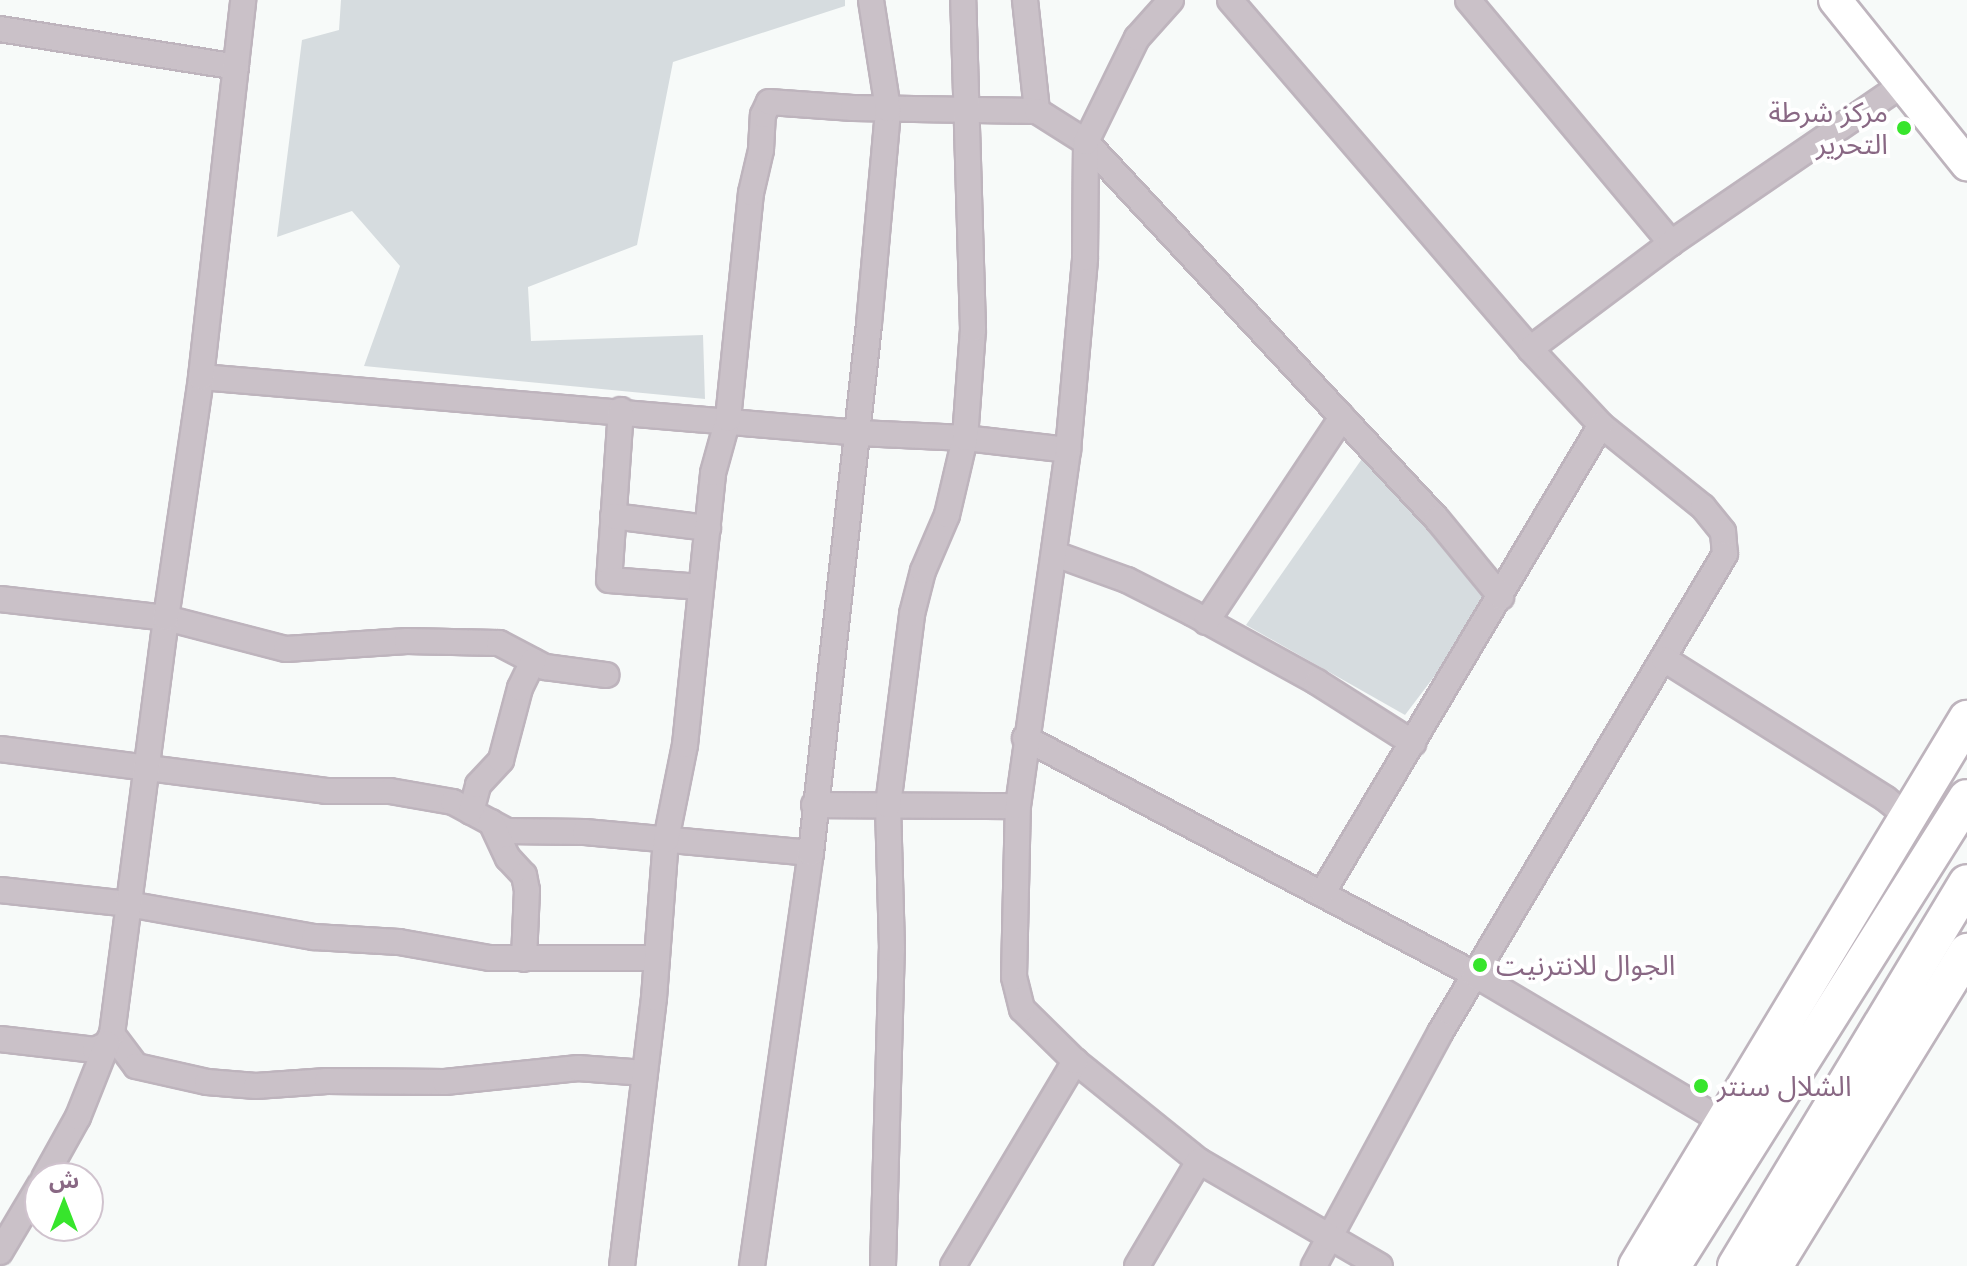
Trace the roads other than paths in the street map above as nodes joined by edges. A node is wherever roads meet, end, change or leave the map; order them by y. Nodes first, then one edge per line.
1 (243, 0) edge
2 (871, 0) edge
3 (963, 0) edge
4 (1025, 0) edge
5 (1171, 0) edge
6 (1230, 0) edge
7 (1468, 0) edge
8 (1835, 0) edge
9 (0, 29) edge
10 (236, 67) junction
11 (1902, 85) junction
12 (888, 109) junction
13 (968, 111) junction
14 (1037, 111) junction
15 (1086, 142) junction
16 (1964, 160) edge
17 (1671, 243) junction
18 (1530, 349) junction
19 (201, 377) junction
20 (621, 410) junction
21 (1342, 417) junction
22 (728, 419) junction
23 (1601, 425) junction
24 (859, 433) junction
25 (965, 438) junction
26 (1068, 450) junction
27 (613, 516) junction
28 (708, 528) junction
29 (1055, 554) junction
30 (701, 587) junction
31 (1501, 597) junction
32 (0, 599) edge
33 (166, 618) junction
34 (1206, 622) junction
35 (1664, 659) junction
36 (533, 661) junction
37 (606, 675) dead end
38 (1967, 719) edge
39 (1025, 738) junction
40 (1413, 743) junction
41 (0, 749) edge
42 (148, 767) junction
43 (1967, 798) edge
44 (814, 805) junction
45 (888, 805) junction
46 (1018, 806) junction
47 (481, 817) junction
48 (1908, 817) junction
49 (666, 840) junction
50 (811, 853) junction
51 (1967, 883) edge
52 (0, 890) edge
53 (1323, 892) junction
54 (128, 904) junction
55 (1967, 952) edge
56 (657, 958) junction
57 (524, 959) junction
58 (1474, 974) junction
59 (0, 1039) edge
60 (110, 1039) junction
61 (1075, 1061) junction
62 (645, 1073) junction
63 (1724, 1122) junction
64 (1199, 1161) junction
65 (53, 1162) edge
66 (24, 1212) edge
67 (1332, 1236) junction
68 (0, 1252) edge
69 (956, 1260) edge
70 (1646, 1263) edge
71 (622, 1266) edge
72 (752, 1266) edge
73 (883, 1266) edge
74 (929, 1266) edge
75 (1137, 1266) edge
76 (1314, 1266) edge
77 (1380, 1266) edge
78 (1736, 1266) edge
79 (1774, 1266) edge

1 - 10 street
2 - 12 street
3 - 13 street
4 - 14 street
5 - 15 street
6 - 18 street
7 - 17 street
8 - 11 main road
9 - 10 street
10 - 19 street
11 - 16 main road
11 - 17 street
12 - 13 street
12 - 22 street
12 - 24 street
13 - 14 street
13 - 25 street
14 - 15 street
15 - 21 street
15 - 26 street
17 - 18 street
18 - 23 street
19 - 20 street
19 - 33 street
20 - 22 street
20 - 27 street
21 - 31 street
21 - 34 street
22 - 24 street
22 - 28 street
23 - 31 street
23 - 35 street
24 - 25 street
24 - 44 street
25 - 26 street
25 - 45 street
26 - 29 street
27 - 28 street
27 - 30 street
28 - 30 street
29 - 34 street
29 - 39 street
30 - 49 street
31 - 40 street
32 - 33 street
33 - 36 street
33 - 42 street
34 - 40 street
35 - 48 street
35 - 58 street
36 - 37 street
36 - 47 street
38 - 48 highway
39 - 46 street
39 - 53 street
40 - 53 street
41 - 42 street
42 - 47 street
42 - 54 street
43 - 70 highway
44 - 45 street
44 - 50 street
45 - 46 street
45 - 73 street
46 - 61 street
47 - 49 street
47 - 57 street
48 - 63 highway
49 - 50 street
49 - 56 street
50 - 72 street
51 - 78 highway
52 - 54 street
53 - 58 street
54 - 57 street
54 - 60 street
55 - 79 highway
56 - 57 street
56 - 62 street
58 - 63 street
58 - 67 street
59 - 60 street
60 - 62 street
60 - 65 street
61 - 64 street
61 - 69 street
62 - 71 street
63 - 70 highway
64 - 67 street
64 - 75 street
66 - 68 street
67 - 76 street
67 - 77 street
69 - 74 street

